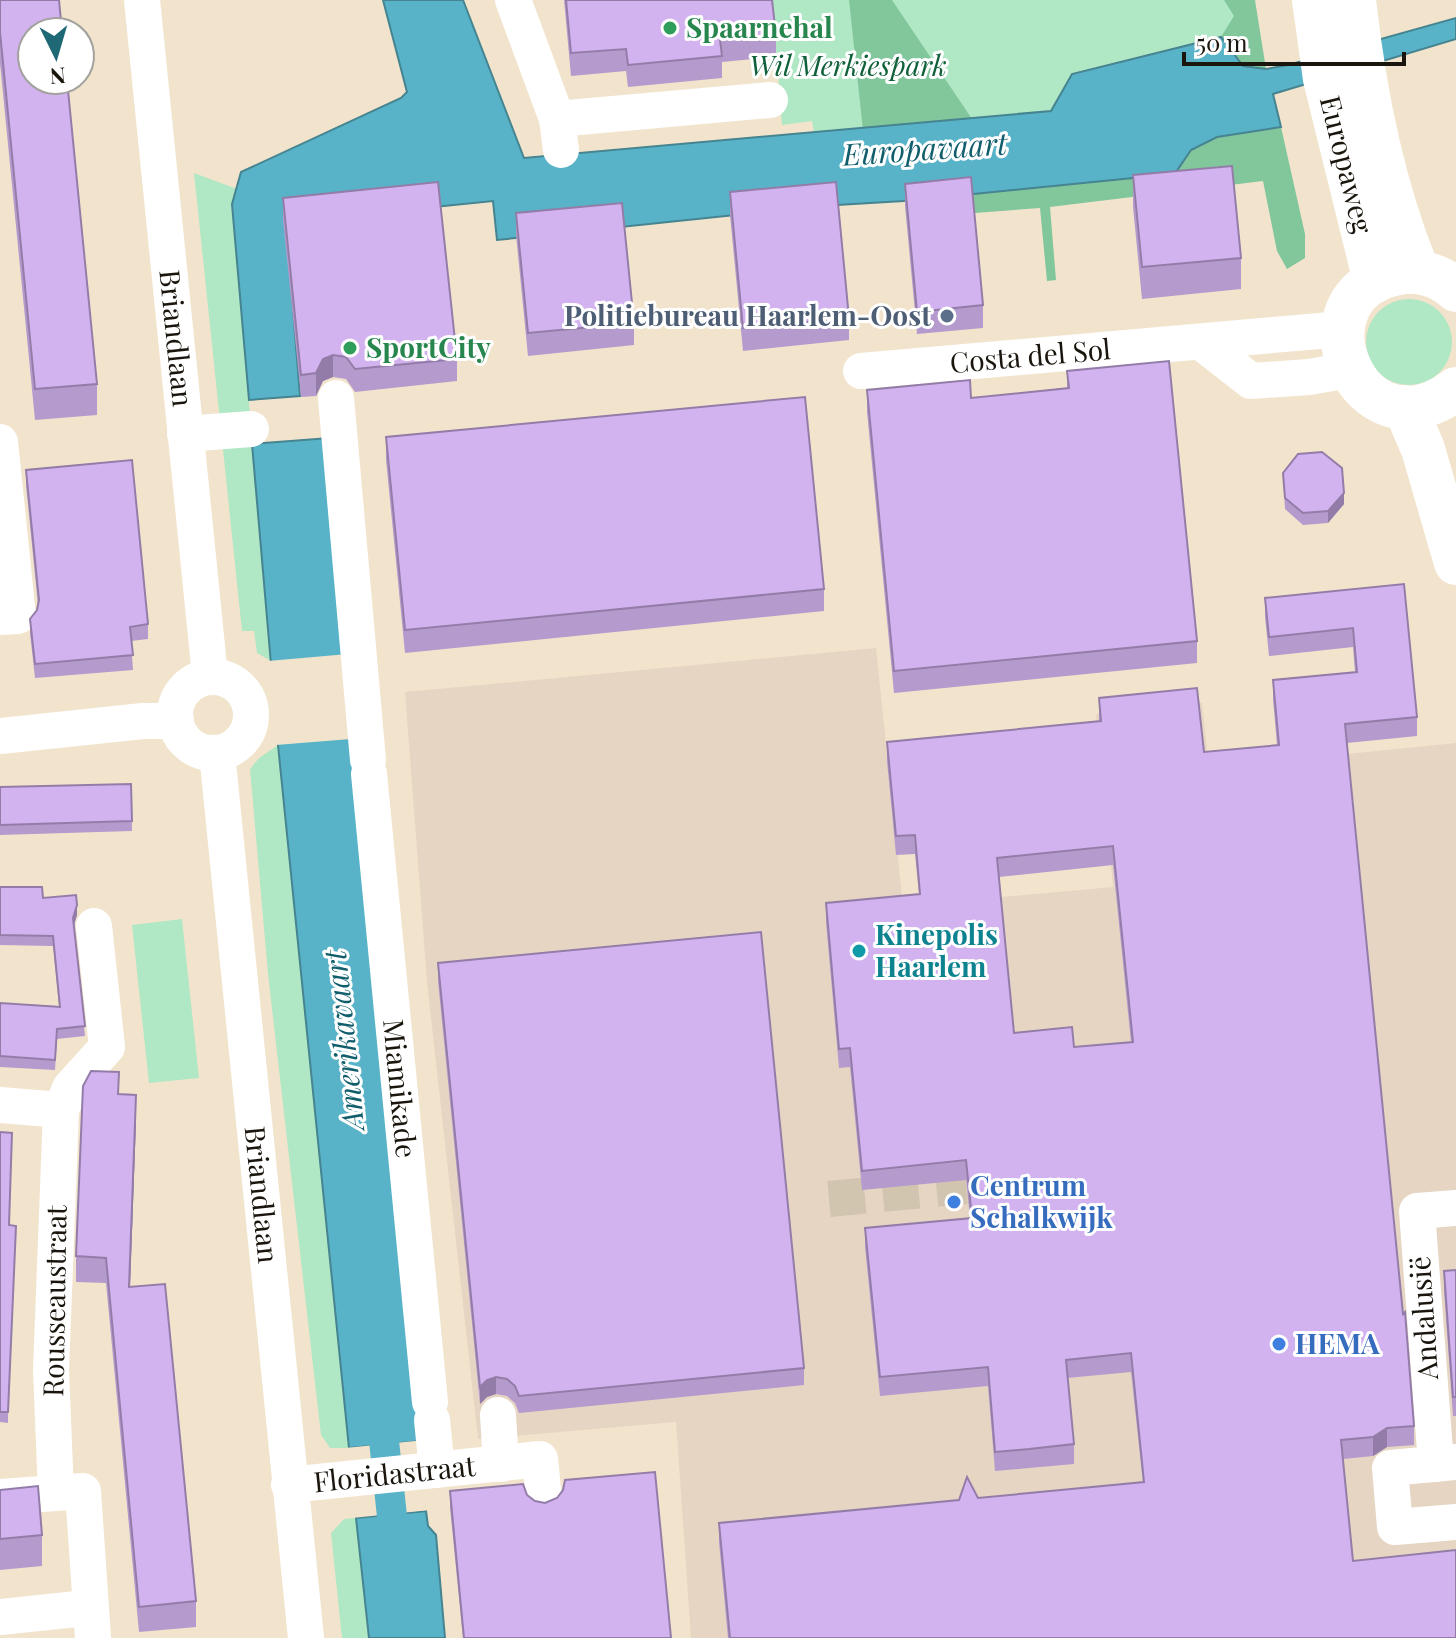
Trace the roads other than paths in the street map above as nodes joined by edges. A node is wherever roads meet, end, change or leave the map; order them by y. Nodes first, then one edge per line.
1 (142, 0) edge
2 (513, 0) edge
3 (1314, 0) edge
4 (1354, 0) edge
5 (1342, 62) junction
6 (770, 100) dead end
7 (1375, 281) junction
8 (1437, 281) edge
9 (1346, 349) junction
10 (861, 371) dead end
11 (1456, 389) edge
12 (336, 398) dead end
13 (1405, 407) junction
14 (251, 429) dead end
15 (185, 434) junction
16 (0, 442) edge
17 (1456, 563) edge
18 (0, 617) edge
19 (210, 676) junction
20 (176, 721) junction
21 (0, 736) edge
22 (217, 753) junction
23 (94, 926) dead end
24 (0, 1105) edge
25 (61, 1110) junction
26 (1456, 1208) edge
27 (498, 1415) dead end
28 (1446, 1463) edge
29 (501, 1464) junction
30 (432, 1471) junction
31 (289, 1485) junction
32 (56, 1493) junction
33 (0, 1497) edge
34 (544, 1499) edge
35 (1456, 1522) edge
36 (0, 1617) edge
37 (85, 1624) edge
38 (306, 1638) edge

1 - 15 street, Briandlaan
2 - 6 street
3 - 5 main road, Europaweg
4 - 5 main road, Europaweg
5 - 7 main road, Europaweg
5 - 8 main road, Europaweg
7 - 8 main road
7 - 9 main road
9 - 10 street, Costa del Sol
9 - 13 main road
11 - 13 main road
12 - 30 street, Miamikade
13 - 17 main road
14 - 15 street
15 - 19 street, Briandlaan
16 - 18 street
19 - 20 street
19 - 22 street
20 - 21 street
20 - 22 street
22 - 31 street, Briandlaan
23 - 25 street, Rousseaustraat
24 - 25 street
25 - 32 street, Rousseaustraat
26 - 28 street, Andalusië
27 - 29 street, Floridastraat
28 - 35 street, Andalusië
29 - 30 street, Floridastraat
29 - 34 street, Floridastraat
30 - 31 street, Floridastraat
31 - 38 street, Briandlaan
32 - 33 street
32 - 37 street
36 - 37 street

